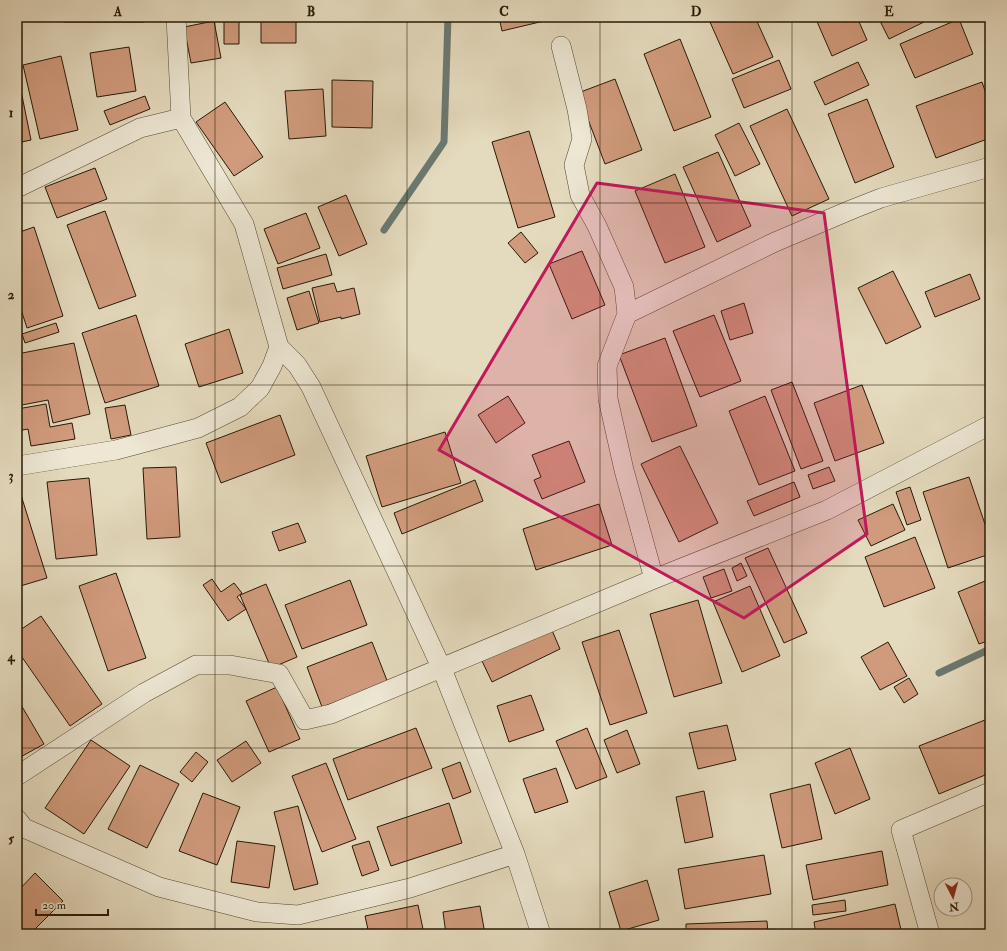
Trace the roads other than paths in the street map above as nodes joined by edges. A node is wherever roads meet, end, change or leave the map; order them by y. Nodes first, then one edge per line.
1 (176, 17) edge
2 (561, 46) dead end
3 (181, 118) junction
4 (990, 167) edge
5 (17, 188) edge
6 (627, 314) junction
7 (279, 347) junction
8 (990, 425) edge
9 (17, 466) edge
10 (654, 579) junction
11 (442, 669) junction
12 (17, 776) edge
13 (990, 792) edge
14 (17, 819) edge
15 (515, 854) junction
16 (541, 934) edge
17 (930, 934) edge

1 - 3 street
2 - 6 street
3 - 5 street
3 - 7 street
4 - 6 street
6 - 10 street
7 - 9 street
7 - 11 street
8 - 10 street
10 - 11 street
11 - 12 street
11 - 15 street
13 - 17 street
14 - 15 street
15 - 16 street

